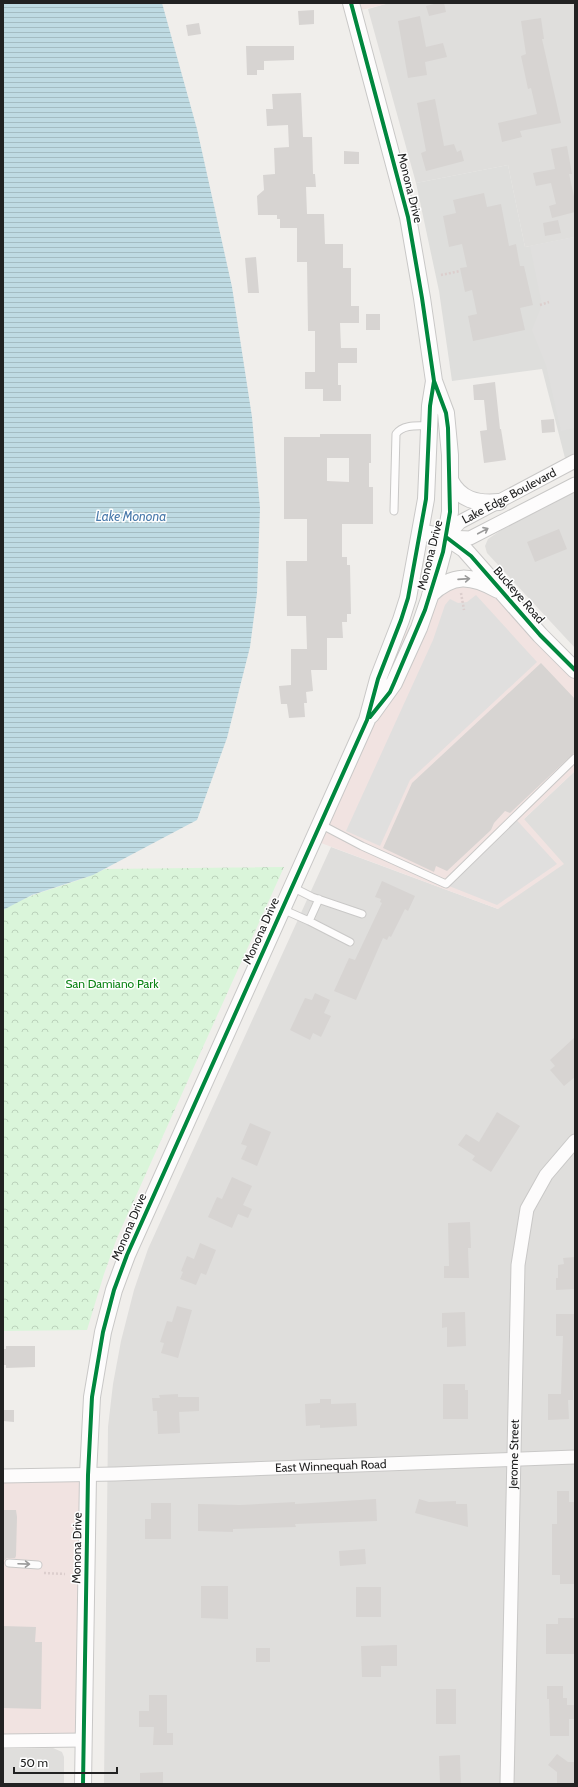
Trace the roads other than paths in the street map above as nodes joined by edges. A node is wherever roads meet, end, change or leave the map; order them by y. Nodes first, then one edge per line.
1 (351, 3) edge
2 (434, 381) junction
3 (430, 426) junction
4 (575, 461) edge
5 (450, 480) junction
6 (575, 484) edge
7 (499, 502) junction
8 (394, 511) dead end
9 (420, 532) junction
10 (446, 537) junction
11 (506, 595) junction
12 (430, 596) junction
13 (575, 670) edge
14 (367, 720) junction
15 (575, 758) edge
16 (320, 824) junction
17 (292, 887) junction
18 (319, 899) junction
19 (282, 909) junction
20 (362, 914) dead end
21 (309, 921) junction
22 (350, 942) dead end
23 (575, 1141) edge
24 (575, 1457) edge
25 (513, 1458) junction
26 (88, 1475) junction
27 (3, 1476) edge
28 (9, 1564) dead end
29 (38, 1565) dead end
30 (83, 1740) junction
31 (3, 1741) edge
32 (83, 1784) edge
33 (507, 1784) edge

1 - 2 street, Monona Drive
2 - 3 street, Monona Drive
2 - 5 street, Monona Drive
3 - 8 lane
3 - 9 street, Monona Drive
4 - 7 street, Lake Edge Boulevard
5 - 7 street
5 - 10 street, Monona Drive
10 -> 6 street, Lake Edge Boulevard
7 - 10 street, Lake Edge Boulevard
9 - 10 street, Buckeye Road
9 - 14 street, Monona Drive
10 - 11 street, Buckeye Road
10 - 12 street, Monona Drive
12 -> 11 street
11 - 13 street, Buckeye Road
12 - 14 street, Monona Drive
14 - 16 street, Monona Drive
15 - 16 lane
16 - 17 street, Monona Drive
17 - 18 lane
17 - 19 street, Monona Drive
18 - 20 lane
18 - 21 lane
19 - 21 lane
19 - 26 street, Monona Drive
21 - 22 lane
23 - 25 street, Jerome Street
24 - 25 street, East Winnequah Road
25 - 26 street, East Winnequah Road
25 - 33 street, Jerome Street
26 - 27 street, East Winnequah Road
26 - 30 street, Monona Drive
28 -> 29 lane
30 - 31 street
30 - 32 street, Monona Drive

